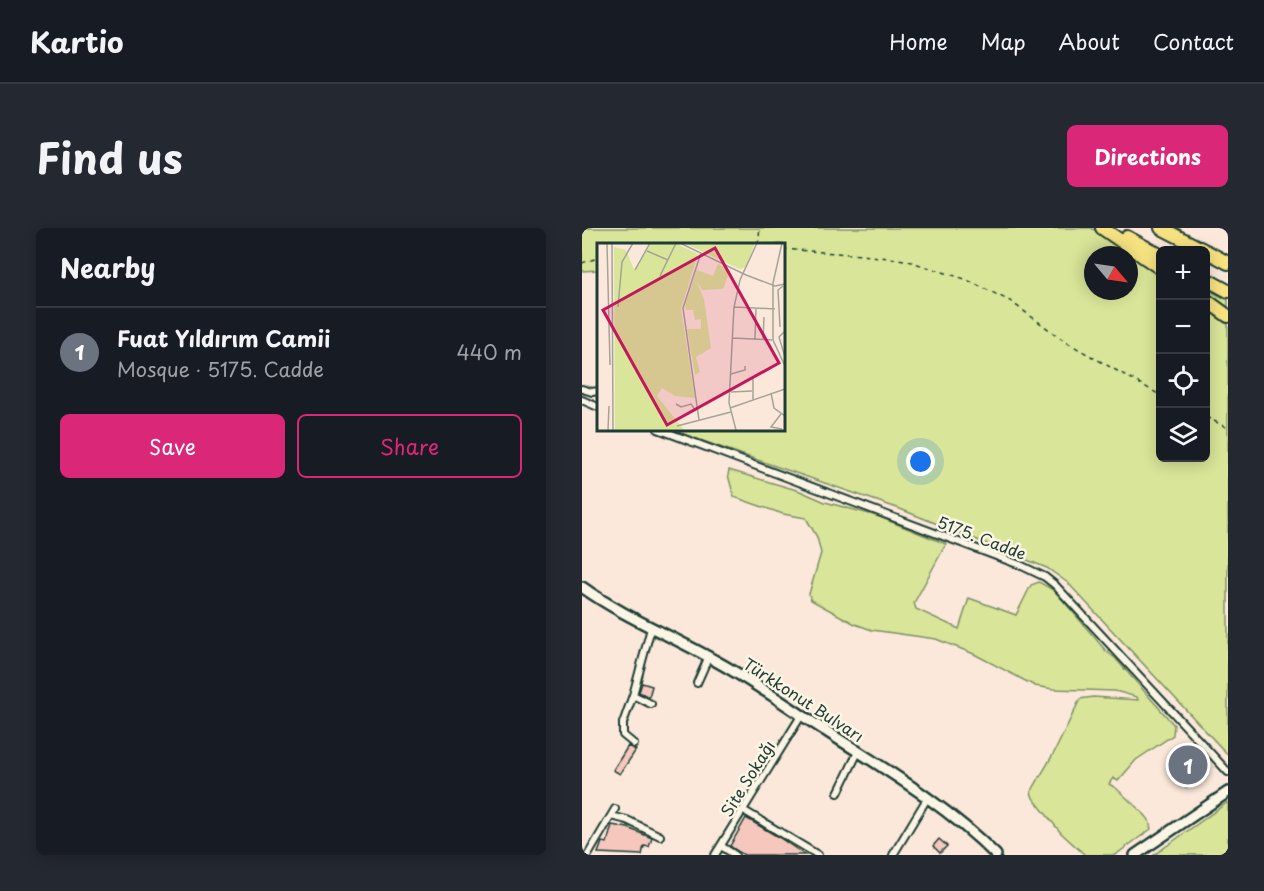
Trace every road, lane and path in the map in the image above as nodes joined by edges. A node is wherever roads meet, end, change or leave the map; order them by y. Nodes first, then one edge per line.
1 (760, 228) edge
2 (1102, 228) edge
3 (1110, 228) edge
4 (1161, 228) edge
5 (758, 243) edge
6 (1195, 246) edge
7 (784, 249) edge
8 (1156, 252) edge
9 (1210, 254) edge
10 (597, 258) edge
11 (582, 263) edge
12 (1228, 263) edge
13 (1156, 265) edge
14 (1210, 281) edge
15 (1228, 291) edge
16 (1210, 303) edge
17 (1228, 316) edge
18 (582, 389) edge
19 (597, 391) edge
20 (1156, 392) edge
21 (582, 400) edge
22 (597, 407) edge
23 (1210, 419) edge
24 (1228, 428) edge
25 (661, 430) edge
26 (582, 587) edge
27 (651, 628) junction
28 (709, 656) junction
29 (697, 682) dead end
30 (633, 694) junction
31 (651, 704) dead end
32 (801, 716) junction
33 (634, 744) dead end
34 (858, 752) junction
35 (1228, 772) edge
36 (1228, 792) edge
37 (838, 793) dead end
38 (928, 797) junction
39 (615, 808) dead end
40 (742, 810) junction
41 (610, 816) junction
42 (660, 836) dead end
43 (720, 846) junction
44 (588, 855) edge
45 (715, 855) edge
46 (735, 855) edge
47 (818, 855) edge
48 (893, 855) edge
49 (996, 855) edge
50 (1135, 855) edge

1 - 5 path
2 - 13 highway
3 - 8 highway
4 - 6 highway
7 - 20 path
9 - 12 highway
10 - 11 path
14 - 15 highway
16 - 17 highway
18 - 19 street
21 - 22 street
23 - 24 path
25 - 35 street, 5175. Cadde
26 - 27 street, Türkkonut Bulvarı
27 - 28 street, Türkkonut Bulvarı
27 - 30 street
28 - 29 street
28 - 32 street, Türkkonut Bulvarı
30 - 31 street
30 - 33 street
32 - 34 street, Türkkonut Bulvarı
32 - 40 street, Site Sokağı
34 - 37 street
34 - 38 street, Türkkonut Bulvarı
36 - 50 street
38 - 48 street
38 - 49 street, Türkkonut Bulvarı
39 - 41 street
40 - 43 street, Site Sokağı
40 - 47 street
41 - 42 street
41 - 44 street
43 - 45 street, Site Sokağı
43 - 46 street

